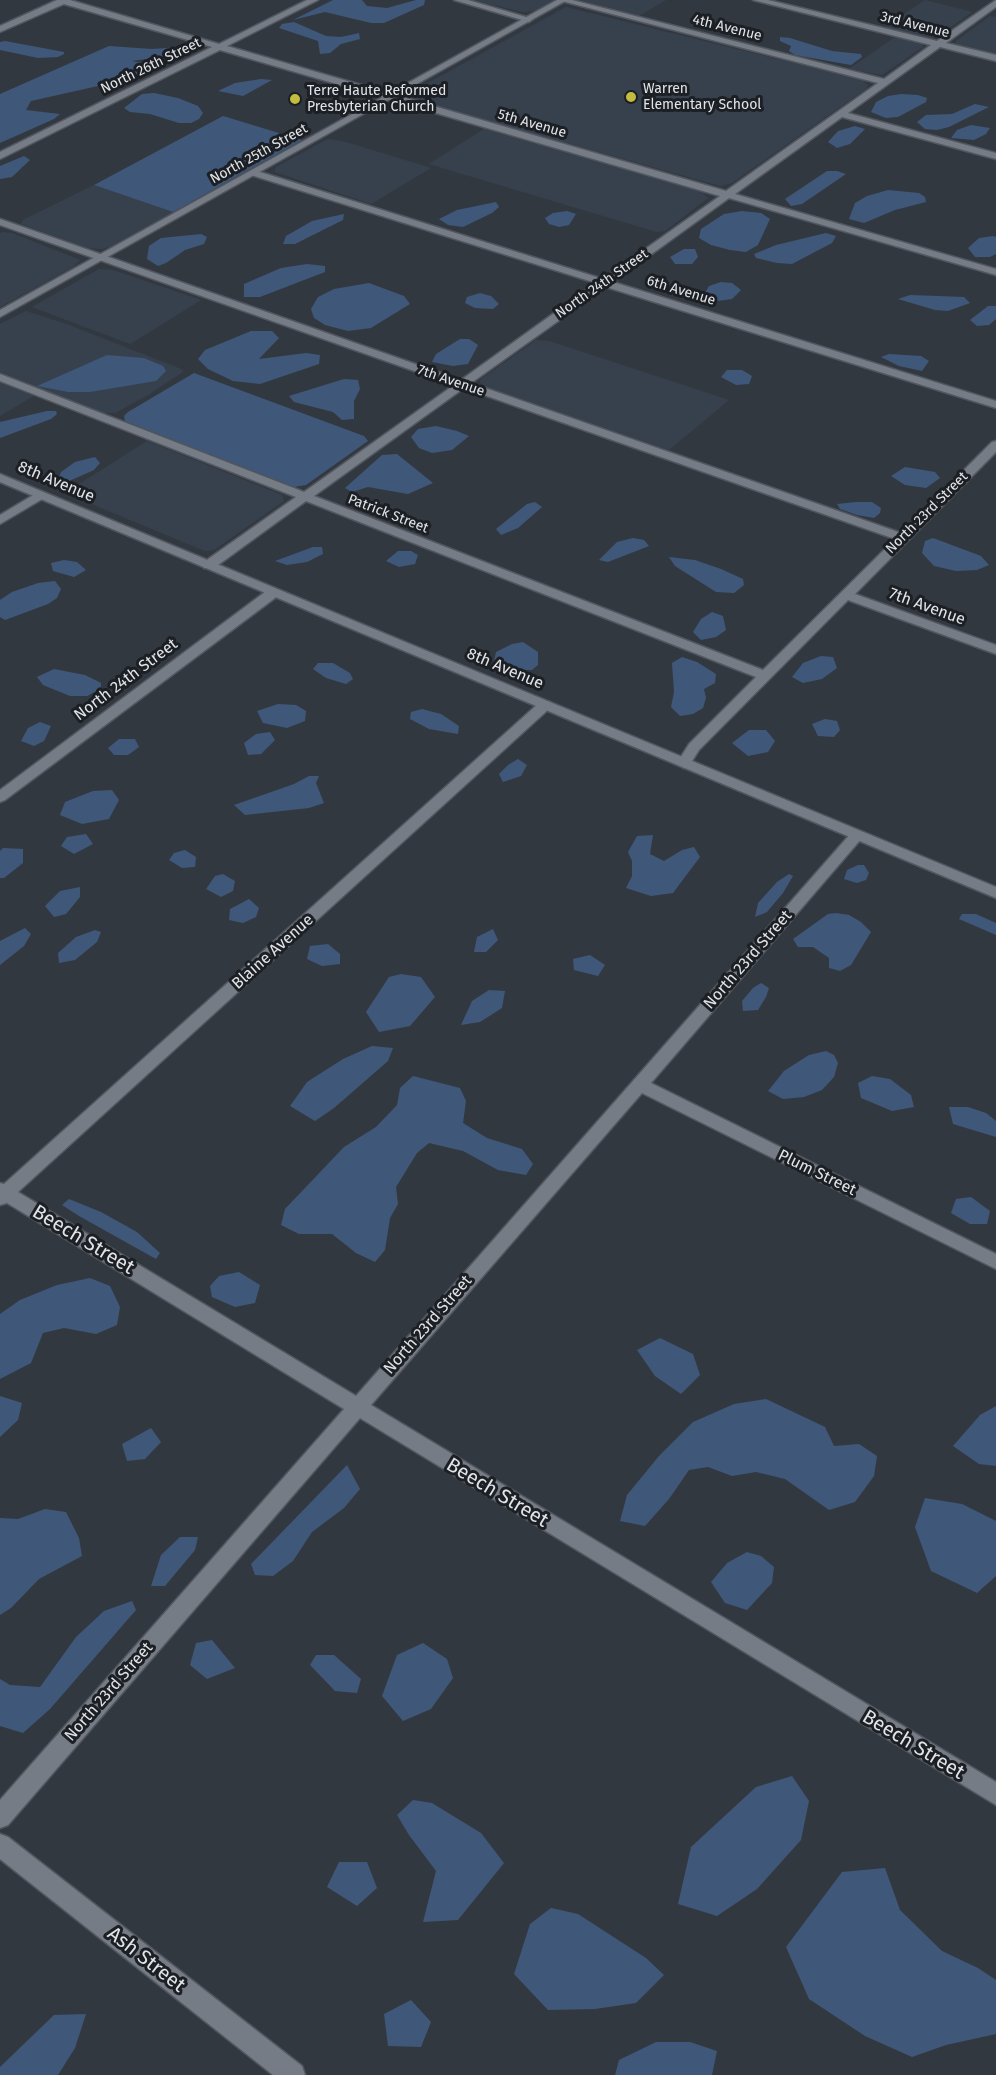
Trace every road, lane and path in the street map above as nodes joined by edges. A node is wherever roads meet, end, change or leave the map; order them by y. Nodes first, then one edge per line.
1 (63, 0) edge
2 (314, 0) edge
3 (458, 0) edge
4 (563, 0) edge
5 (757, 0) edge
6 (996, 3) edge
7 (529, 19) junction
8 (0, 29) edge
9 (939, 44) junction
10 (220, 47) junction
11 (996, 58) edge
12 (886, 82) junction
13 (389, 97) junction
14 (840, 114) junction
15 (0, 156) edge
16 (996, 156) edge
17 (254, 173) junction
18 (728, 195) junction
19 (0, 222) edge
20 (99, 259) junction
21 (996, 272) edge
22 (604, 283) junction
23 (0, 314) edge
24 (0, 377) edge
25 (462, 384) junction
26 (996, 405) edge
27 (996, 445) edge
28 (0, 478) edge
29 (40, 495) junction
30 (304, 497) junction
31 (0, 520) edge
32 (903, 538) junction
33 (209, 565) junction
34 (274, 592) junction
35 (846, 595) junction
36 (996, 650) edge
37 (765, 676) junction
38 (545, 705) junction
39 (684, 763) junction
40 (0, 797) edge
41 (857, 835) junction
42 (996, 893) edge
43 (638, 1084) junction
44 (2, 1194) edge
45 (996, 1262) edge
46 (357, 1407) junction
47 (996, 1794) edge
48 (0, 1817) edge
49 (0, 1845) edge
50 (293, 2075) edge

1 - 8 street
1 - 10 street, 5th Avenue
2 - 10 street, North 26th Street
3 - 7 street
4 - 7 street, North 25th Street
4 - 12 street, 4th Avenue
5 - 9 street, 3rd Avenue
6 - 9 street, North 24th Street
7 - 13 street, North 25th Street
9 - 11 street, 3rd Avenue
9 - 12 street, North 24th Street
10 - 13 street, 5th Avenue
10 - 15 street, North 26th Street
12 - 14 street, North 24th Street
13 - 17 street, North 25th Street
13 - 18 street, 5th Avenue
14 - 16 street
14 - 18 street, North 24th Street
17 - 20 street, North 25th Street
17 - 22 street, 6th Avenue
18 - 21 street, 5th Avenue
18 - 22 street, North 24th Street
19 - 20 street, 7th Avenue
20 - 23 street, North 25th Street
20 - 25 street, 7th Avenue
22 - 25 street, North 24th Street
22 - 26 street, 6th Avenue
24 - 30 street, Patrick Street
25 - 30 street, North 24th Street
25 - 32 street, 7th Avenue
27 - 32 street, North 23rd Street
28 - 29 street, 8th Avenue
29 - 31 street
29 - 33 street, 8th Avenue
30 - 33 street, North 24th Street
30 - 37 street, Patrick Street
32 - 35 street, North 23rd Street
33 - 34 street, 8th Avenue
34 - 38 street, 8th Avenue
34 - 40 street, North 24th Street
35 - 36 street, 7th Avenue
35 - 37 street, North 23rd Street
37 - 39 street, North 23rd Street
38 - 39 street, 8th Avenue
38 - 44 street, Blaine Avenue
39 - 41 street, 8th Avenue
41 - 42 street, 8th Avenue
41 - 43 street, North 23rd Street
43 - 45 street, Plum Street
43 - 46 street, North 23rd Street
44 - 46 street, Beech Street
46 - 47 street, Beech Street
46 - 48 street, North 23rd Street
49 - 50 street, Ash Street

